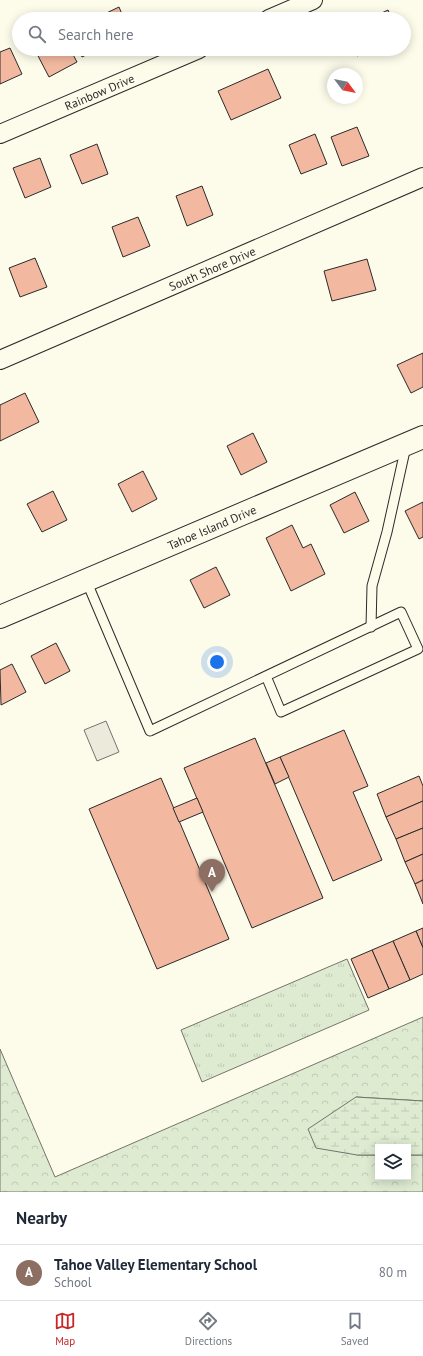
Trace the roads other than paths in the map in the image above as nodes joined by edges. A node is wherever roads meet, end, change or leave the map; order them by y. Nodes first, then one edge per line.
1 (313, 0) edge
2 (285, 12) edge
3 (183, 56) edge
4 (0, 134) edge
5 (423, 177) edge
6 (0, 360) edge
7 (415, 440) edge
8 (86, 580) junction
9 (0, 617) edge
10 (371, 627) junction
11 (266, 676) junction

1 - 2 street
3 - 4 street, Rainbow Drive
5 - 6 street, South Shore Drive
7 - 8 street, Tahoe Island Drive
7 - 10 lane
8 - 9 street, Tahoe Island Drive
8 - 11 lane
10 - 11 lane
10 - 11 lane

